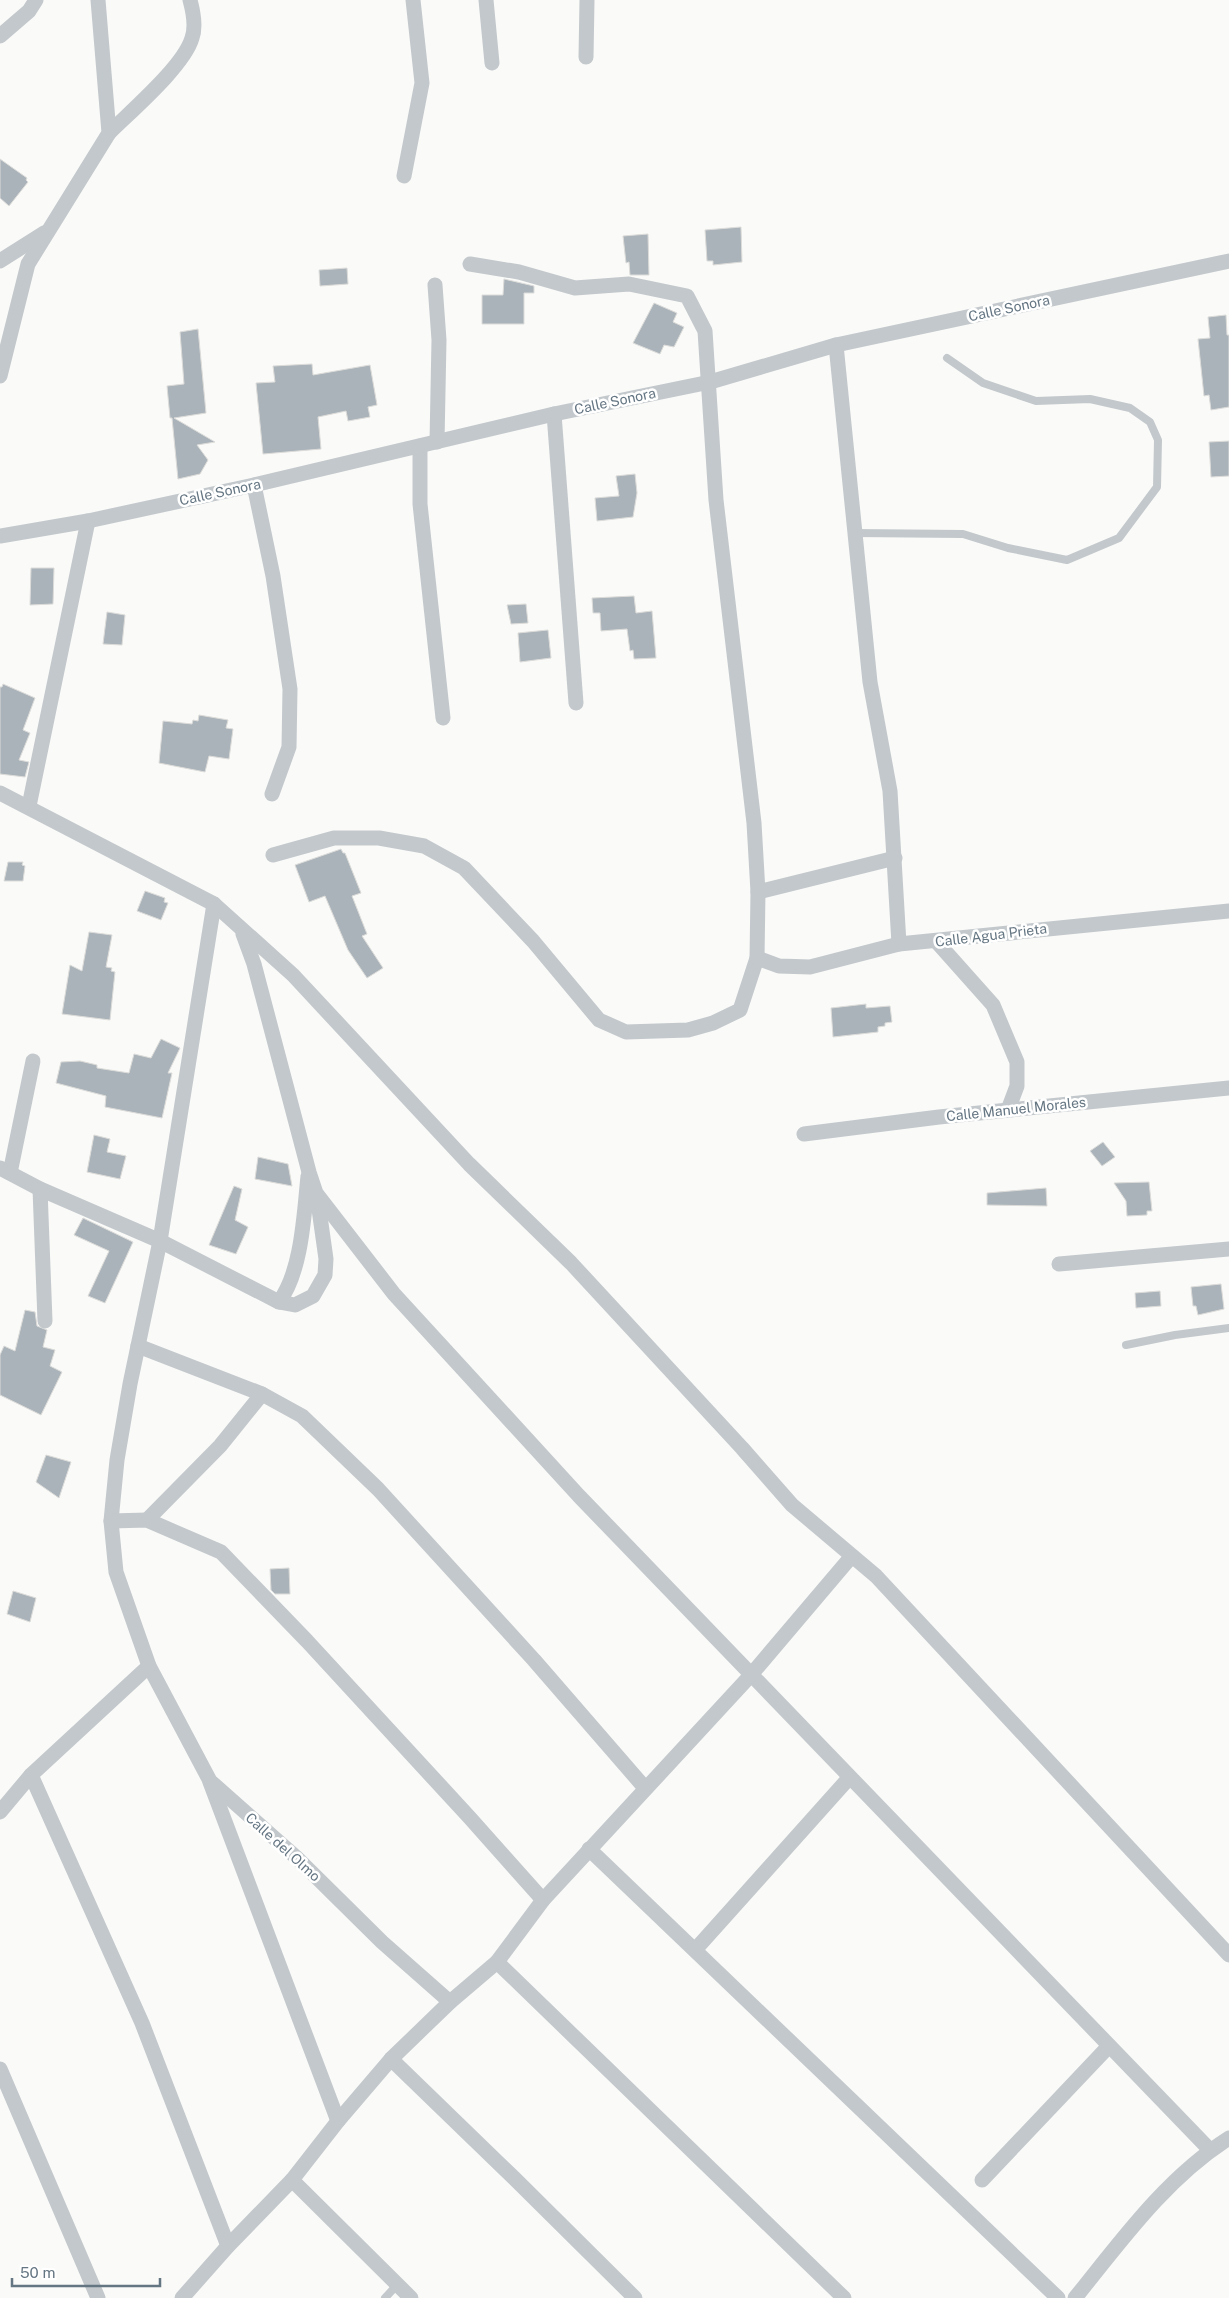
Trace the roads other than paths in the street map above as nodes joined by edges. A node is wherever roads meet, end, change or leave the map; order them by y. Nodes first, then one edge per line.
1 (36, 0) edge
2 (98, 0) edge
3 (190, 0) edge
4 (413, 0) edge
5 (486, 0) edge
6 (587, 0) edge
7 (0, 36) edge
8 (586, 57) dead end
9 (492, 63) dead end
10 (110, 133) junction
11 (404, 176) dead end
12 (48, 230) junction
13 (0, 261) edge
14 (1229, 262) edge
15 (470, 264) dead end
16 (435, 285) dead end
17 (836, 346) junction
18 (947, 358) dead end
19 (0, 376) edge
20 (710, 382) junction
21 (554, 414) junction
22 (436, 442) junction
23 (420, 446) junction
24 (254, 485) junction
25 (88, 521) junction
26 (855, 533) junction
27 (0, 536) edge
28 (576, 703) dead end
29 (443, 718) dead end
30 (0, 793) edge
31 (272, 794) dead end
32 (29, 806) junction
33 (273, 855) dead end
34 (895, 858) junction
35 (758, 892) junction
36 (214, 904) junction
37 (1229, 911) edge
38 (243, 932) junction
39 (936, 941) junction
40 (899, 944) junction
41 (758, 958) junction
42 (33, 1061) dead end
43 (1229, 1088) edge
44 (1008, 1110) junction
45 (804, 1134) dead end
46 (5, 1170) edge
47 (308, 1172) junction
48 (40, 1188) junction
49 (316, 1193) junction
50 (160, 1241) junction
51 (1229, 1249) edge
52 (1059, 1264) dead end
53 (279, 1302) junction
54 (45, 1321) dead end
55 (1229, 1328) edge
56 (1126, 1345) dead end
57 (138, 1346) junction
58 (262, 1394) junction
59 (147, 1520) junction
60 (111, 1521) junction
61 (851, 1557) junction
62 (148, 1666) junction
63 (750, 1676) junction
64 (31, 1775) junction
65 (849, 1778) junction
66 (210, 1781) junction
67 (645, 1788) junction
68 (0, 1812) edge
69 (589, 1849) junction
70 (543, 1900) junction
71 (695, 1950) junction
72 (1229, 1955) edge
73 (497, 1962) junction
74 (450, 2002) junction
75 (1109, 2046) junction
76 (391, 2060) junction
77 (0, 2069) edge
78 (338, 2121) junction
79 (1229, 2138) edge
80 (1210, 2150) junction
81 (292, 2180) junction
82 (982, 2180) dead end
83 (228, 2246) junction
84 (397, 2285) junction
85 (98, 2298) edge
86 (182, 2298) edge
87 (385, 2298) edge
88 (411, 2298) edge
89 (635, 2298) edge
90 (844, 2298) edge
91 (1058, 2298) edge
92 (1075, 2298) edge

1 - 7 street
2 - 10 street
3 - 10 street
4 - 11 street
5 - 9 street
6 - 8 street
10 - 12 street
12 - 13 street
12 - 19 street
14 - 17 street, Calle Sonora
15 - 20 street
16 - 22 street
17 - 20 street, Calle Sonora
17 - 26 street
18 - 26 lane
20 - 21 street, Calle Sonora
20 - 35 street
21 - 22 street, Calle Sonora
21 - 28 street
22 - 23 street, Calle Sonora
23 - 24 street, Calle Sonora
23 - 29 street
24 - 25 street, Calle Sonora
24 - 31 street
25 - 27 street, Calle Sonora
25 - 32 street
26 - 34 street
30 - 32 street
32 - 36 street
33 - 41 street
34 - 35 street
34 - 40 street
35 - 41 street
36 - 38 street
36 - 50 street, Calle del Olmo
37 - 39 street, Calle Agua Prieta
38 - 47 street
38 - 61 street
39 - 40 street, Calle Agua Prieta
39 - 44 street
40 - 41 street, Calle Agua Prieta
42 - 46 street
43 - 44 street, Calle Manuel Morales
44 - 45 street, Calle Manuel Morales
46 - 48 street
47 - 49 street
47 - 53 street
48 - 50 street
48 - 54 street
49 - 53 street
49 - 63 street
50 - 53 street
50 - 57 street, Calle del Olmo
51 - 52 street
55 - 56 lane
57 - 58 street
57 - 60 street, Calle del Olmo
58 - 59 street
58 - 67 street
59 - 60 street
59 - 70 street
60 - 62 street, Calle del Olmo
61 - 63 street
61 - 72 street
62 - 64 street
62 - 66 street, Calle del Olmo
63 - 65 street
63 - 67 street
64 - 68 street
64 - 83 street
65 - 71 street
65 - 75 street
66 - 74 street, Calle del Olmo
66 - 78 street
67 - 69 street
69 - 70 street
69 - 71 street
70 - 73 street
71 - 91 street
73 - 74 street
73 - 90 street
74 - 76 street
75 - 80 street
75 - 82 street
76 - 78 street
76 - 89 street
77 - 85 street
78 - 81 street
79 - 80 street
80 - 92 street
81 - 83 street
81 - 84 street
83 - 86 street
84 - 87 lane
84 - 88 street

